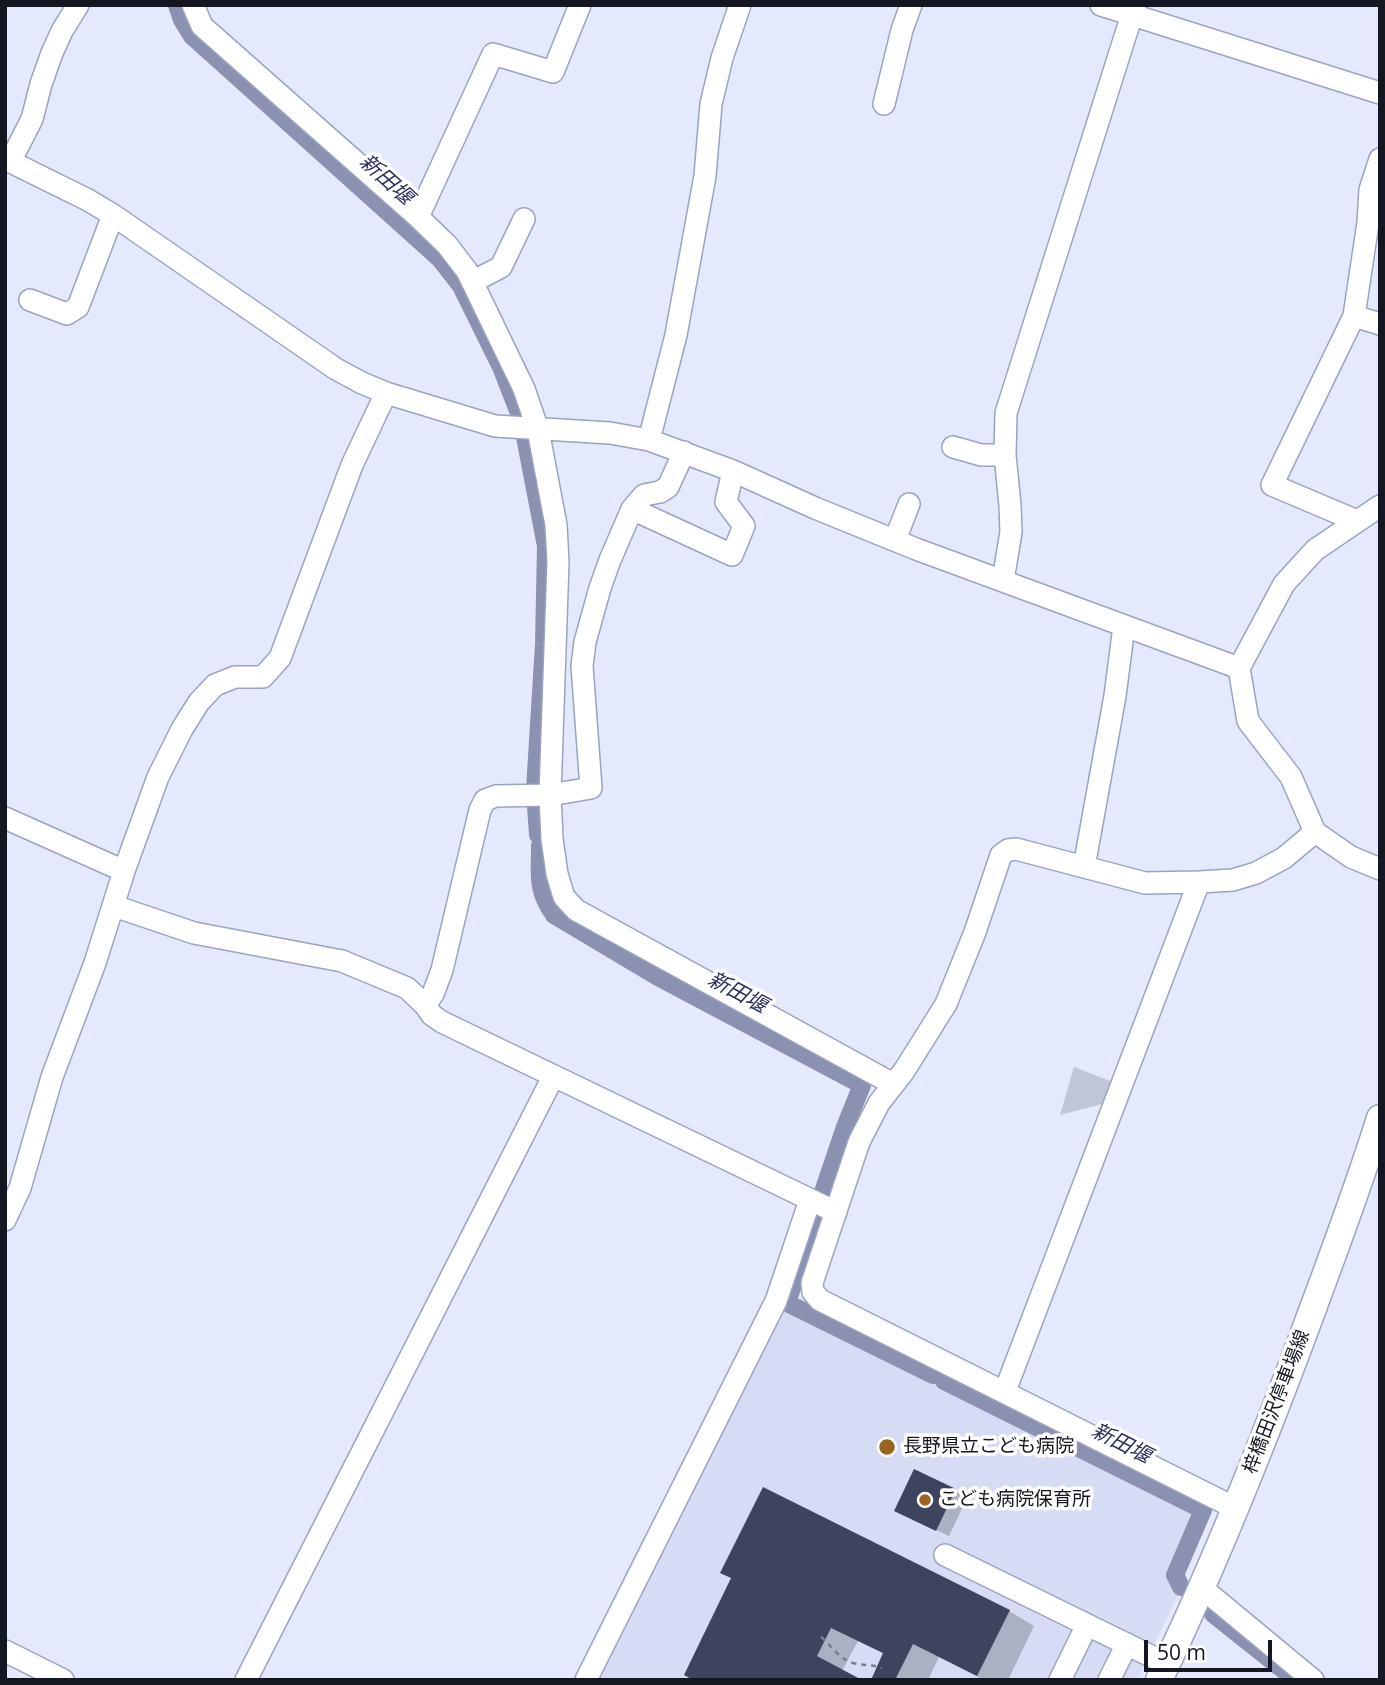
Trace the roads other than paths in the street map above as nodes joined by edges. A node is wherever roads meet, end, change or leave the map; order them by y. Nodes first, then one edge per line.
1 (78, 5) edge
2 (193, 5) edge
3 (580, 5) edge
4 (740, 5) edge
5 (911, 5) edge
6 (1101, 5) edge
7 (1133, 10) edge
8 (1380, 93) edge
9 (884, 104) dead end
10 (1380, 159) edge
11 (8, 160) edge
12 (113, 215) junction
13 (418, 216) junction
14 (524, 219) dead end
15 (472, 282) junction
16 (30, 300) dead end
17 (1354, 316) junction
18 (1380, 324) edge
19 (386, 393) junction
20 (538, 430) junction
21 (649, 440) junction
22 (953, 447) dead end
23 (684, 453) junction
24 (1005, 455) junction
25 (733, 471) junction
26 (909, 504) dead end
27 (1380, 506) edge
28 (632, 509) junction
29 (1357, 521) junction
30 (895, 540) junction
31 (1003, 580) junction
32 (1124, 626) junction
33 (1239, 668) junction
34 (550, 795) junction
35 (5, 818) edge
36 (1315, 832) junction
37 (1084, 867) junction
38 (1380, 869) edge
39 (124, 871) junction
40 (1199, 882) junction
41 (114, 906) junction
42 (425, 1005) junction
43 (553, 1077) junction
44 (893, 1084) junction
45 (1380, 1118) edge
46 (810, 1200) junction
47 (836, 1212) junction
48 (5, 1220) edge
49 (1005, 1391) junction
50 (1235, 1508) junction
51 (945, 1555) dead end
52 (1202, 1588) junction
53 (1087, 1625) junction
54 (1127, 1644) junction
55 (5, 1651) edge
56 (1163, 1672) edge
57 (63, 1680) edge
58 (246, 1680) edge
59 (586, 1680) edge
60 (1060, 1680) edge
61 (1109, 1680) edge
62 (1313, 1680) edge

1 - 11 street
2 - 13 street
3 - 13 street
4 - 21 street
5 - 9 street
6 - 7 street
7 - 8 street
7 - 24 street
10 - 17 street
11 - 12 street
12 - 16 street
12 - 19 street
13 - 15 street
14 - 15 street
15 - 20 street
17 - 18 street
17 - 29 street
19 - 20 street
19 - 39 street
20 - 21 street
20 - 34 street
21 - 23 street
22 - 24 street
23 - 25 street
23 - 28 street
24 - 31 street
25 - 28 street
25 - 30 street
26 - 30 street
27 - 29 street
28 - 34 street
29 - 33 street
30 - 31 street
31 - 32 street
32 - 33 street
32 - 37 street
33 - 36 street
34 - 42 street
34 - 44 street
35 - 39 street
36 - 38 street
36 - 40 street
37 - 40 street
37 - 44 street
39 - 41 street
40 - 49 street
41 - 42 street
41 - 48 street
42 - 43 street
43 - 46 street
43 - 58 street
44 - 47 street
45 - 50 main road, 梓橋田沢停車場線
46 - 47 street
46 - 59 street
47 - 49 street
49 - 50 street
50 - 52 main road, 梓橋田沢停車場線
51 - 53 street
52 - 56 main road, 梓橋田沢停車場線
52 - 62 street
53 - 54 street
53 - 60 street
54 - 56 street
54 - 61 street
55 - 57 street

